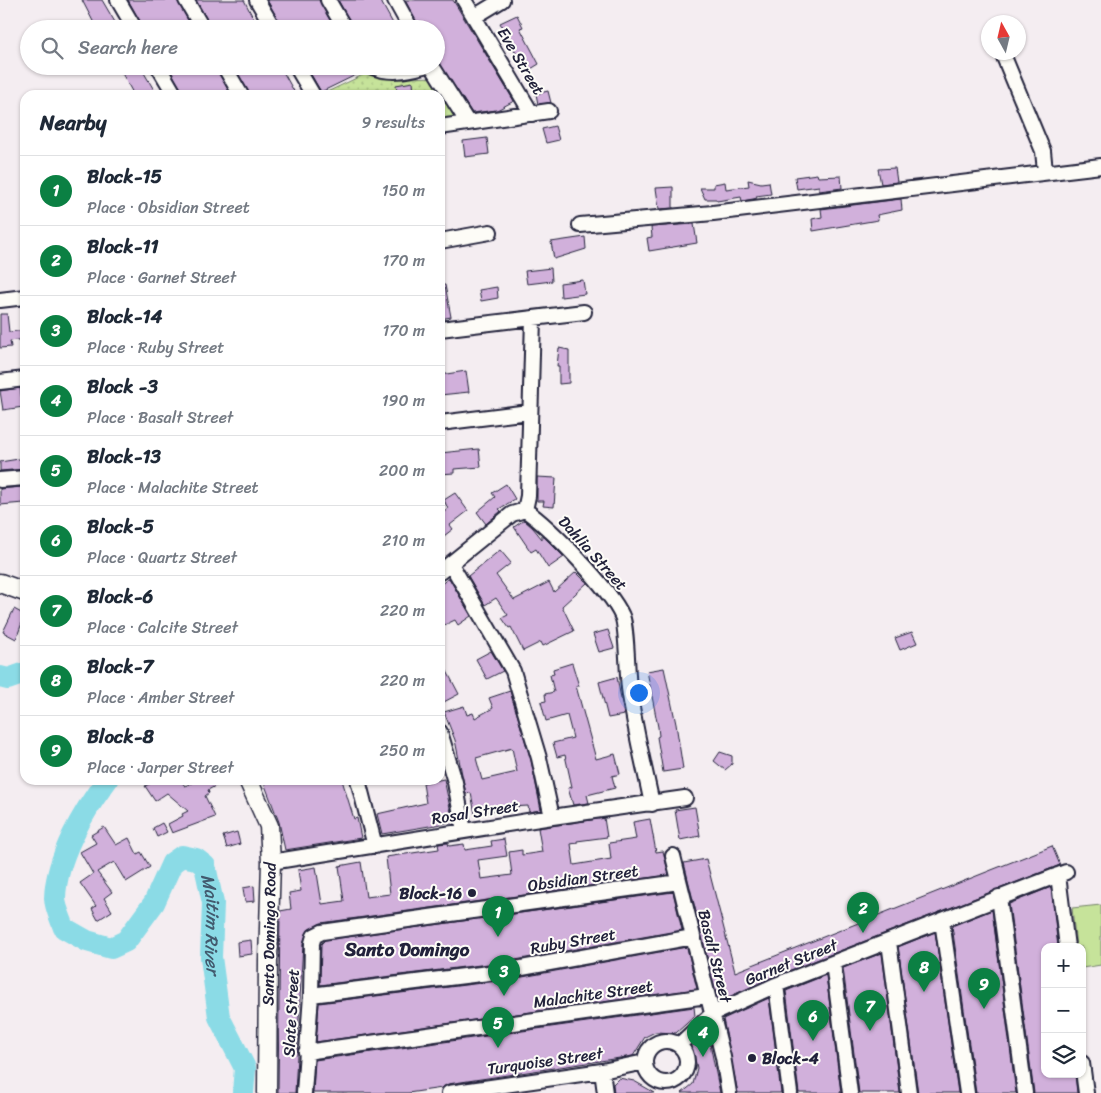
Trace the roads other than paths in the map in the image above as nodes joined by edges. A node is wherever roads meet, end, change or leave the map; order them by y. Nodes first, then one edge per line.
1 (118, 0) edge
2 (186, 0) edge
3 (257, 0) edge
4 (328, 0) edge
5 (395, 0) edge
6 (464, 0) edge
7 (502, 0) edge
8 (474, 17) junction
9 (130, 20) edge
10 (197, 20) edge
11 (269, 20) edge
12 (340, 20) edge
13 (406, 20) edge
14 (1005, 60) edge
15 (163, 75) edge
16 (229, 75) edge
17 (301, 75) edge
18 (438, 75) edge
19 (172, 90) edge
20 (237, 90) edge
21 (310, 90) edge
22 (549, 111) dead end
23 (532, 114) junction
24 (468, 122) junction
25 (445, 126) edge
26 (1101, 166) edge
27 (1045, 171) junction
28 (580, 224) dead end
29 (490, 232) dead end
30 (445, 240) edge
31 (20, 298) edge
32 (0, 300) edge
33 (584, 312) dead end
34 (533, 318) junction
35 (445, 328) edge
36 (20, 380) edge
37 (0, 382) edge
38 (529, 412) junction
39 (445, 422) edge
40 (20, 478) edge
41 (0, 480) edge
42 (524, 510) junction
43 (445, 568) edge
44 (0, 583) edge
45 (20, 590) edge
46 (445, 749) edge
47 (250, 785) edge
48 (359, 785) edge
49 (685, 798) dead end
50 (652, 804) junction
51 (552, 817) junction
52 (464, 831) junction
53 (375, 846) junction
54 (673, 856) dead end
55 (271, 862) junction
56 (679, 882) junction
57 (999, 897) junction
58 (942, 921) junction
59 (314, 936) joint
60 (693, 937) junction
61 (889, 942) junction
62 (1067, 943) edge
63 (833, 963) junction
64 (776, 985) junction
65 (311, 995) junction
66 (707, 996) junction
67 (712, 1014) junction
68 (679, 1045) junction
69 (306, 1052) junction
70 (645, 1062) junction
71 (602, 1071) junction
72 (1084, 1078) edge
73 (671, 1088) edge
74 (267, 1093) edge
75 (304, 1093) edge
76 (449, 1093) edge
77 (605, 1093) edge
78 (729, 1093) edge
79 (790, 1093) edge
80 (850, 1093) edge
81 (910, 1093) edge
82 (967, 1093) edge
83 (1025, 1093) edge
84 (1086, 1093) edge

1 - 9 street
2 - 10 street
3 - 11 street
4 - 12 street
5 - 13 street
6 - 8 street, Eve Street
7 - 8 street
8 - 23 street, Eve Street
14 - 27 street
15 - 19 street
16 - 20 street
17 - 21 street
18 - 24 street
22 - 23 street
23 - 24 street
24 - 25 street
26 - 27 street
27 - 28 street
29 - 30 street
31 - 32 street
33 - 34 street
34 - 35 street
34 - 38 street
36 - 37 street
38 - 39 street
38 - 42 street
40 - 41 street
42 - 43 street
42 - 50 street, Dahlia Street
43 - 51 street
44 - 45 street
46 - 52 street
47 - 55 street, Santo Domingo Road
48 - 53 street
49 - 50 street, Rosal Street
50 - 51 street, Rosal Street
51 - 52 street, Rosal Street
52 - 53 street, Rosal Street
53 - 55 street, Rosal Street
54 - 56 street, Basalt Street
55 - 74 street, Santo Domingo Road
56 - 59 street, Obsidian Street
56 - 60 street, Basalt Street
57 - 58 street, Garnet Street
57 - 62 street, Garnet Street
57 - 83 street
58 - 61 street, Garnet Street
58 - 82 street
59 - 65 street, Slate Street
60 - 65 street, Ruby Street
60 - 66 street, Basalt Street
61 - 63 street, Garnet Street
61 - 81 street
63 - 64 street, Garnet Street
63 - 80 street
64 - 67 street, Garnet Street
64 - 79 street
65 - 69 street, Slate Street
66 - 67 street, Basalt Street
66 - 69 street, Malachite Street
67 - 68 street, Garnet Street
67 - 78 street, Basalt Street
68 - 70 street
68 - 73 street
69 - 75 street, Slate Street
70 - 71 street, Turquoise Street
70 - 73 street
71 - 76 street, Turquoise Street
71 - 77 street
72 - 84 street

